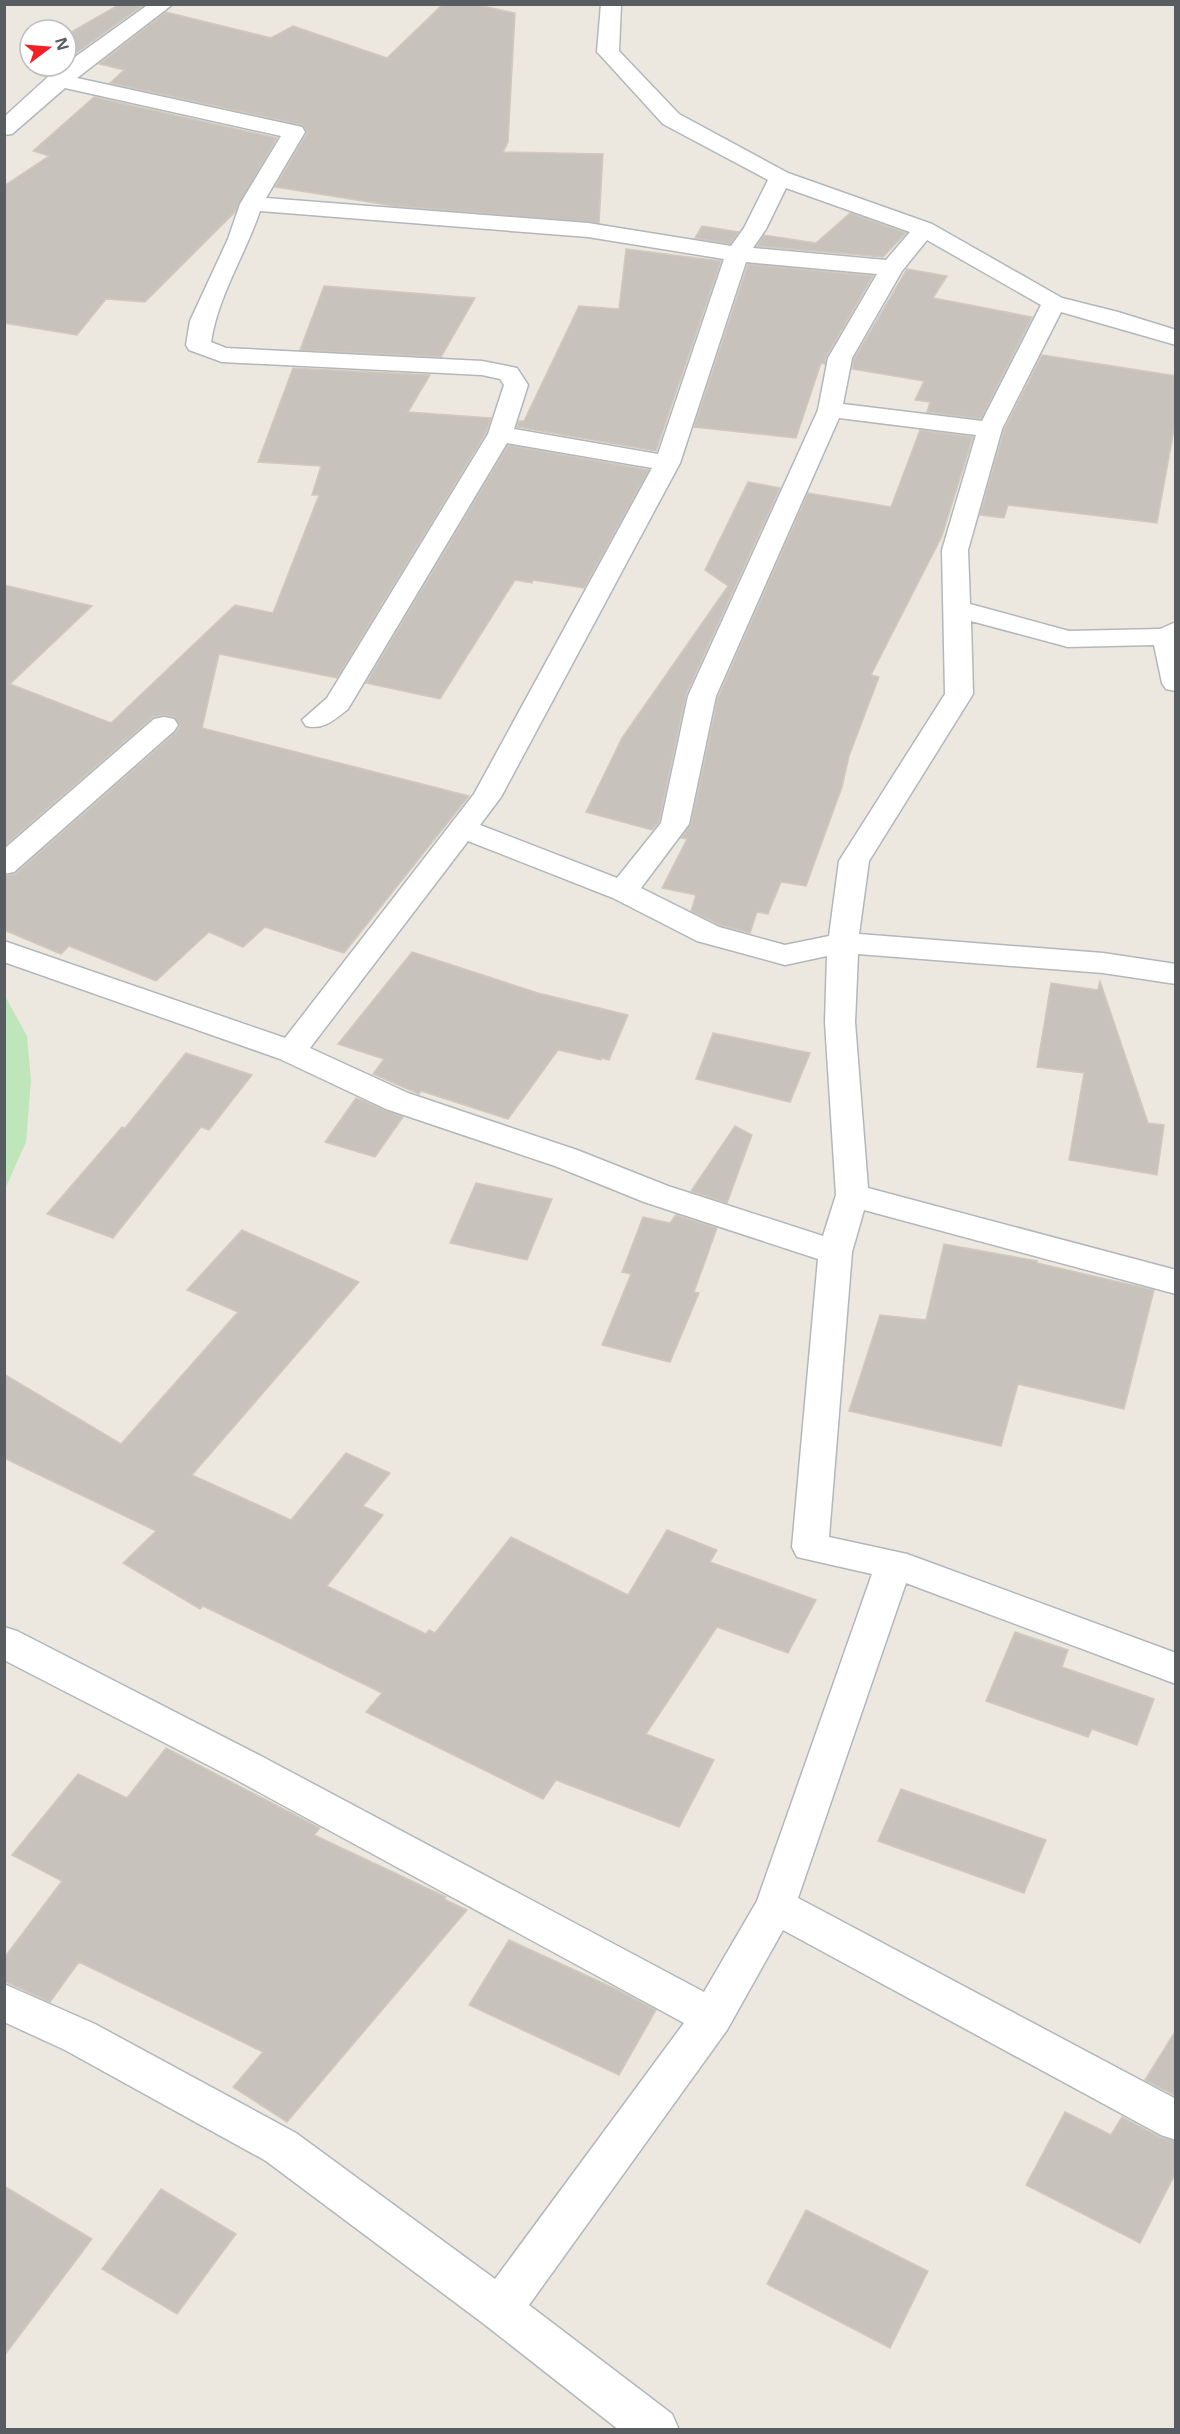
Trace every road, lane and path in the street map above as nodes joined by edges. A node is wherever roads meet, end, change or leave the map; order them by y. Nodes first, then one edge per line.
1 (164, 4) edge
2 (611, 4) edge
3 (58, 80) junction
4 (4, 129) edge
5 (780, 178) junction
6 (251, 204) junction
7 (924, 229) junction
8 (737, 254) junction
9 (892, 268) junction
10 (1054, 303) junction
11 (1176, 338) edge
12 (830, 410) junction
13 (990, 429) junction
14 (500, 434) junction
15 (667, 463) junction
16 (957, 609) junction
17 (1171, 634) edge
18 (1176, 683) edge
19 (316, 720) dead end
20 (164, 725) dead end
21 (461, 828) junction
22 (4, 865) edge
23 (623, 891) junction
24 (843, 943) junction
25 (4, 951) edge
26 (1176, 974) edge
27 (291, 1052) junction
28 (852, 1195) junction
29 (835, 1252) junction
30 (1176, 1282) edge
31 (894, 1564) junction
32 (4, 1642) edge
33 (1176, 1669) edge
34 (775, 1906) junction
35 (4, 2002) edge
36 (712, 2018) junction
37 (1176, 2121) edge
38 (500, 2309) junction
39 (656, 2430) edge

1 - 3 street
2 - 5 street
3 - 4 street
3 - 6 street
5 - 7 street
5 - 8 street
6 - 8 street
6 - 14 street
7 - 9 street
7 - 10 street
8 - 9 street
8 - 15 street
9 - 12 street
10 - 11 street
10 - 13 street
12 - 13 street
12 - 23 street
13 - 16 street
14 - 15 street
14 - 19 street
15 - 21 street
16 - 17 street
16 - 24 street
17 - 18 street
20 - 22 street
21 - 23 street
21 - 27 street
23 - 24 street
24 - 26 street
24 - 28 street
25 - 27 street
27 - 29 street
28 - 29 street
28 - 30 street
29 - 31 street
31 - 33 street
31 - 34 street
32 - 36 street
34 - 36 street
34 - 37 street
35 - 38 street
36 - 38 street
38 - 39 street

